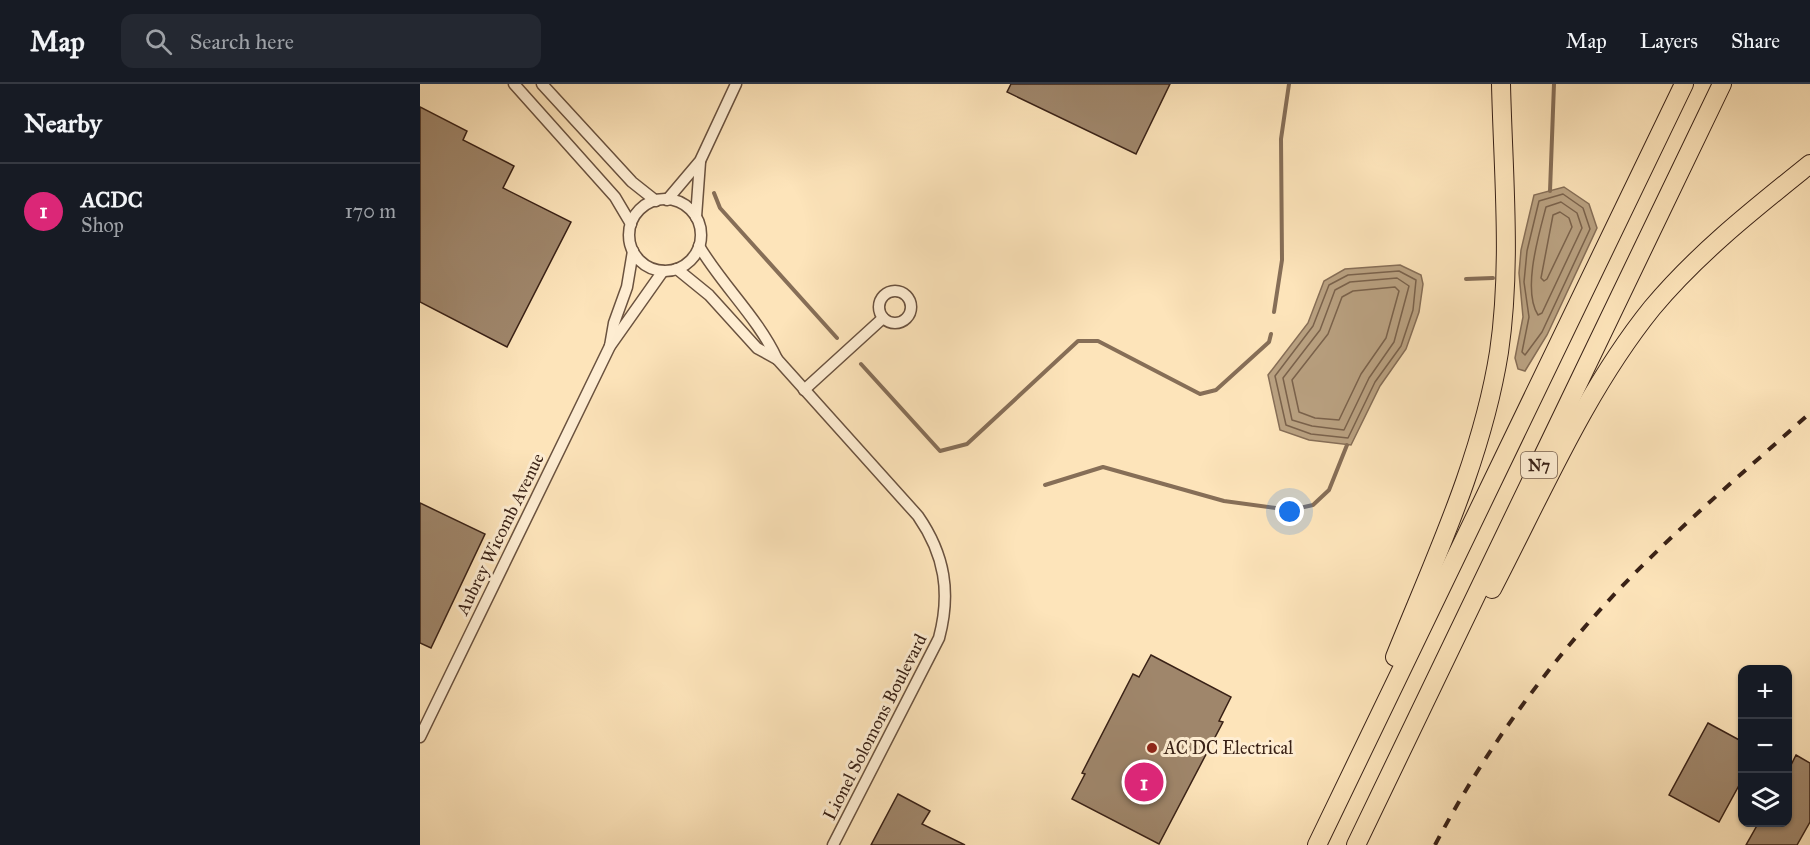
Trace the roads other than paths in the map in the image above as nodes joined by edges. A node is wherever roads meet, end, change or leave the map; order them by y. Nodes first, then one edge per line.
1 (514, 84) edge
2 (542, 84) edge
3 (736, 84) edge
4 (1500, 84) edge
5 (1684, 84) edge
6 (1722, 84) edge
7 (700, 161) junction
8 (1810, 164) edge
9 (662, 200) junction
10 (696, 217) junction
11 (631, 224) junction
12 (699, 246) junction
13 (633, 251) junction
14 (677, 269) junction
15 (663, 271) junction
16 (883, 318) dead end
17 (610, 346) junction
18 (777, 359) junction
19 (804, 390) junction
20 (420, 737) edge
21 (1351, 774) junction
22 (833, 845) edge
23 (1317, 845) edge
24 (1358, 845) edge

1 - 11 street
2 - 9 street
3 - 7 street
4 - 21 highway
5 - 21 highway, N7
6 - 24 highway, N7
7 - 9 street
7 - 10 street
8 - 24 highway
9 - 10 street
9 - 11 street
10 - 12 street
11 - 13 street
12 - 14 street
12 - 18 street, Lionel Solomons Boulevard
13 - 15 street
13 - 17 street, Aubrey Wicomb Avenue
14 - 15 street
14 - 18 street, Lionel Solomons Boulevard
15 - 17 street, Aubrey Wicomb Avenue
16 - 19 street
17 - 20 street, Aubrey Wicomb Avenue
18 - 19 street, Lionel Solomons Boulevard
19 - 22 street, Lionel Solomons Boulevard
21 - 23 highway, N7

